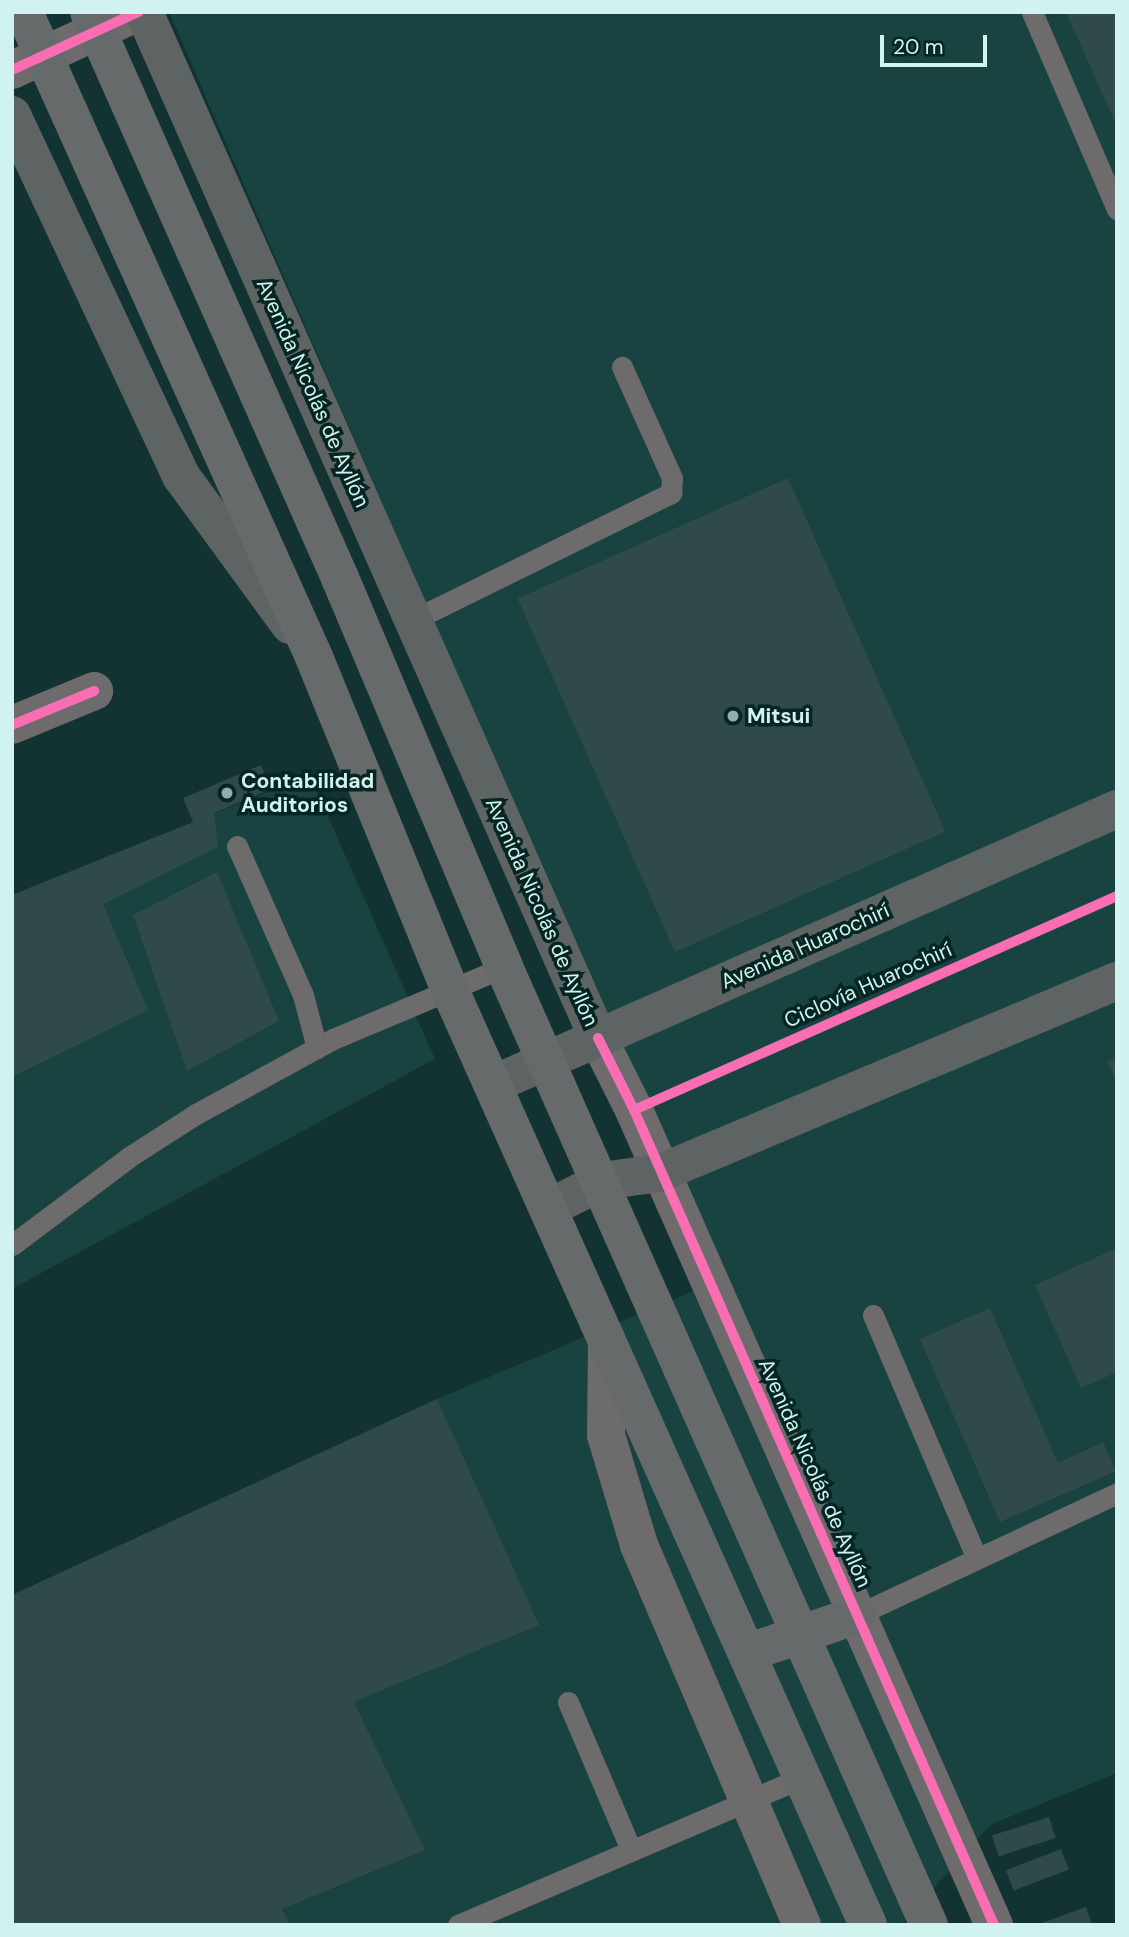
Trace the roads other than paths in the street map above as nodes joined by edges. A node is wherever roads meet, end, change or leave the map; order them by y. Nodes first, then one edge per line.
1 (24, 12) edge
2 (138, 12) edge
3 (145, 12) edge
4 (1032, 12) edge
5 (94, 21) edge
6 (28, 63) edge
7 (12, 115) edge
8 (1117, 209) edge
9 (622, 367) dead end
10 (413, 620) junction
11 (314, 657) junction
12 (94, 691) dead end
13 (12, 725) edge
14 (1117, 809) edge
15 (237, 846) dead end
16 (504, 967) junction
17 (1117, 981) edge
18 (450, 990) junction
19 (598, 1038) junction
20 (317, 1048) junction
21 (546, 1061) junction
22 (494, 1084) junction
23 (660, 1173) junction
24 (602, 1181) junction
25 (548, 1208) junction
26 (12, 1245) edge
27 (873, 1315) dead end
28 (607, 1342) junction
29 (1117, 1493) edge
30 (977, 1559) junction
31 (858, 1615) junction
32 (800, 1635) junction
33 (747, 1653) junction
34 (568, 1702) dead end
35 (803, 1777) junction
36 (748, 1799) junction
37 (631, 1850) junction
38 (458, 1925) edge
39 (802, 1925) edge
40 (868, 1925) edge
41 (929, 1925) edge
42 (994, 1925) edge

1 - 6 main road
2 - 5 street
3 - 10 main road, Avenida Nicolás de Ayllón
4 - 8 lane
5 - 6 street
5 - 16 main road
6 - 11 main road
7 - 11 main road
9 - 10 lane
10 - 19 main road, Avenida Nicolás de Ayllón
11 - 18 main road
12 - 13 street
14 - 19 main road, Avenida Huarochirí
15 - 20 lane
16 - 18 lane
16 - 21 main road
17 - 23 main road
18 - 20 lane
18 - 22 main road
19 - 21 main road, Avenida Huarochirí
19 - 23 street, Avenida Nicolás de Ayllón
20 - 26 lane
21 - 22 main road, Avenida Huarochirí
21 - 24 main road
22 - 25 main road
23 - 24 main road
23 - 31 street, Avenida Nicolás de Ayllón
24 - 25 main road
24 - 32 main road
25 - 28 main road
27 - 30 lane
28 - 33 main road
28 - 36 street
29 - 30 lane
30 - 31 lane
31 - 32 main road
31 - 42 street, Avenida Nicolás de Ayllón
32 - 33 main road
32 - 41 main road
33 - 35 main road
34 - 37 lane
35 - 36 lane
35 - 40 main road
36 - 37 lane
36 - 39 street
37 - 38 lane

